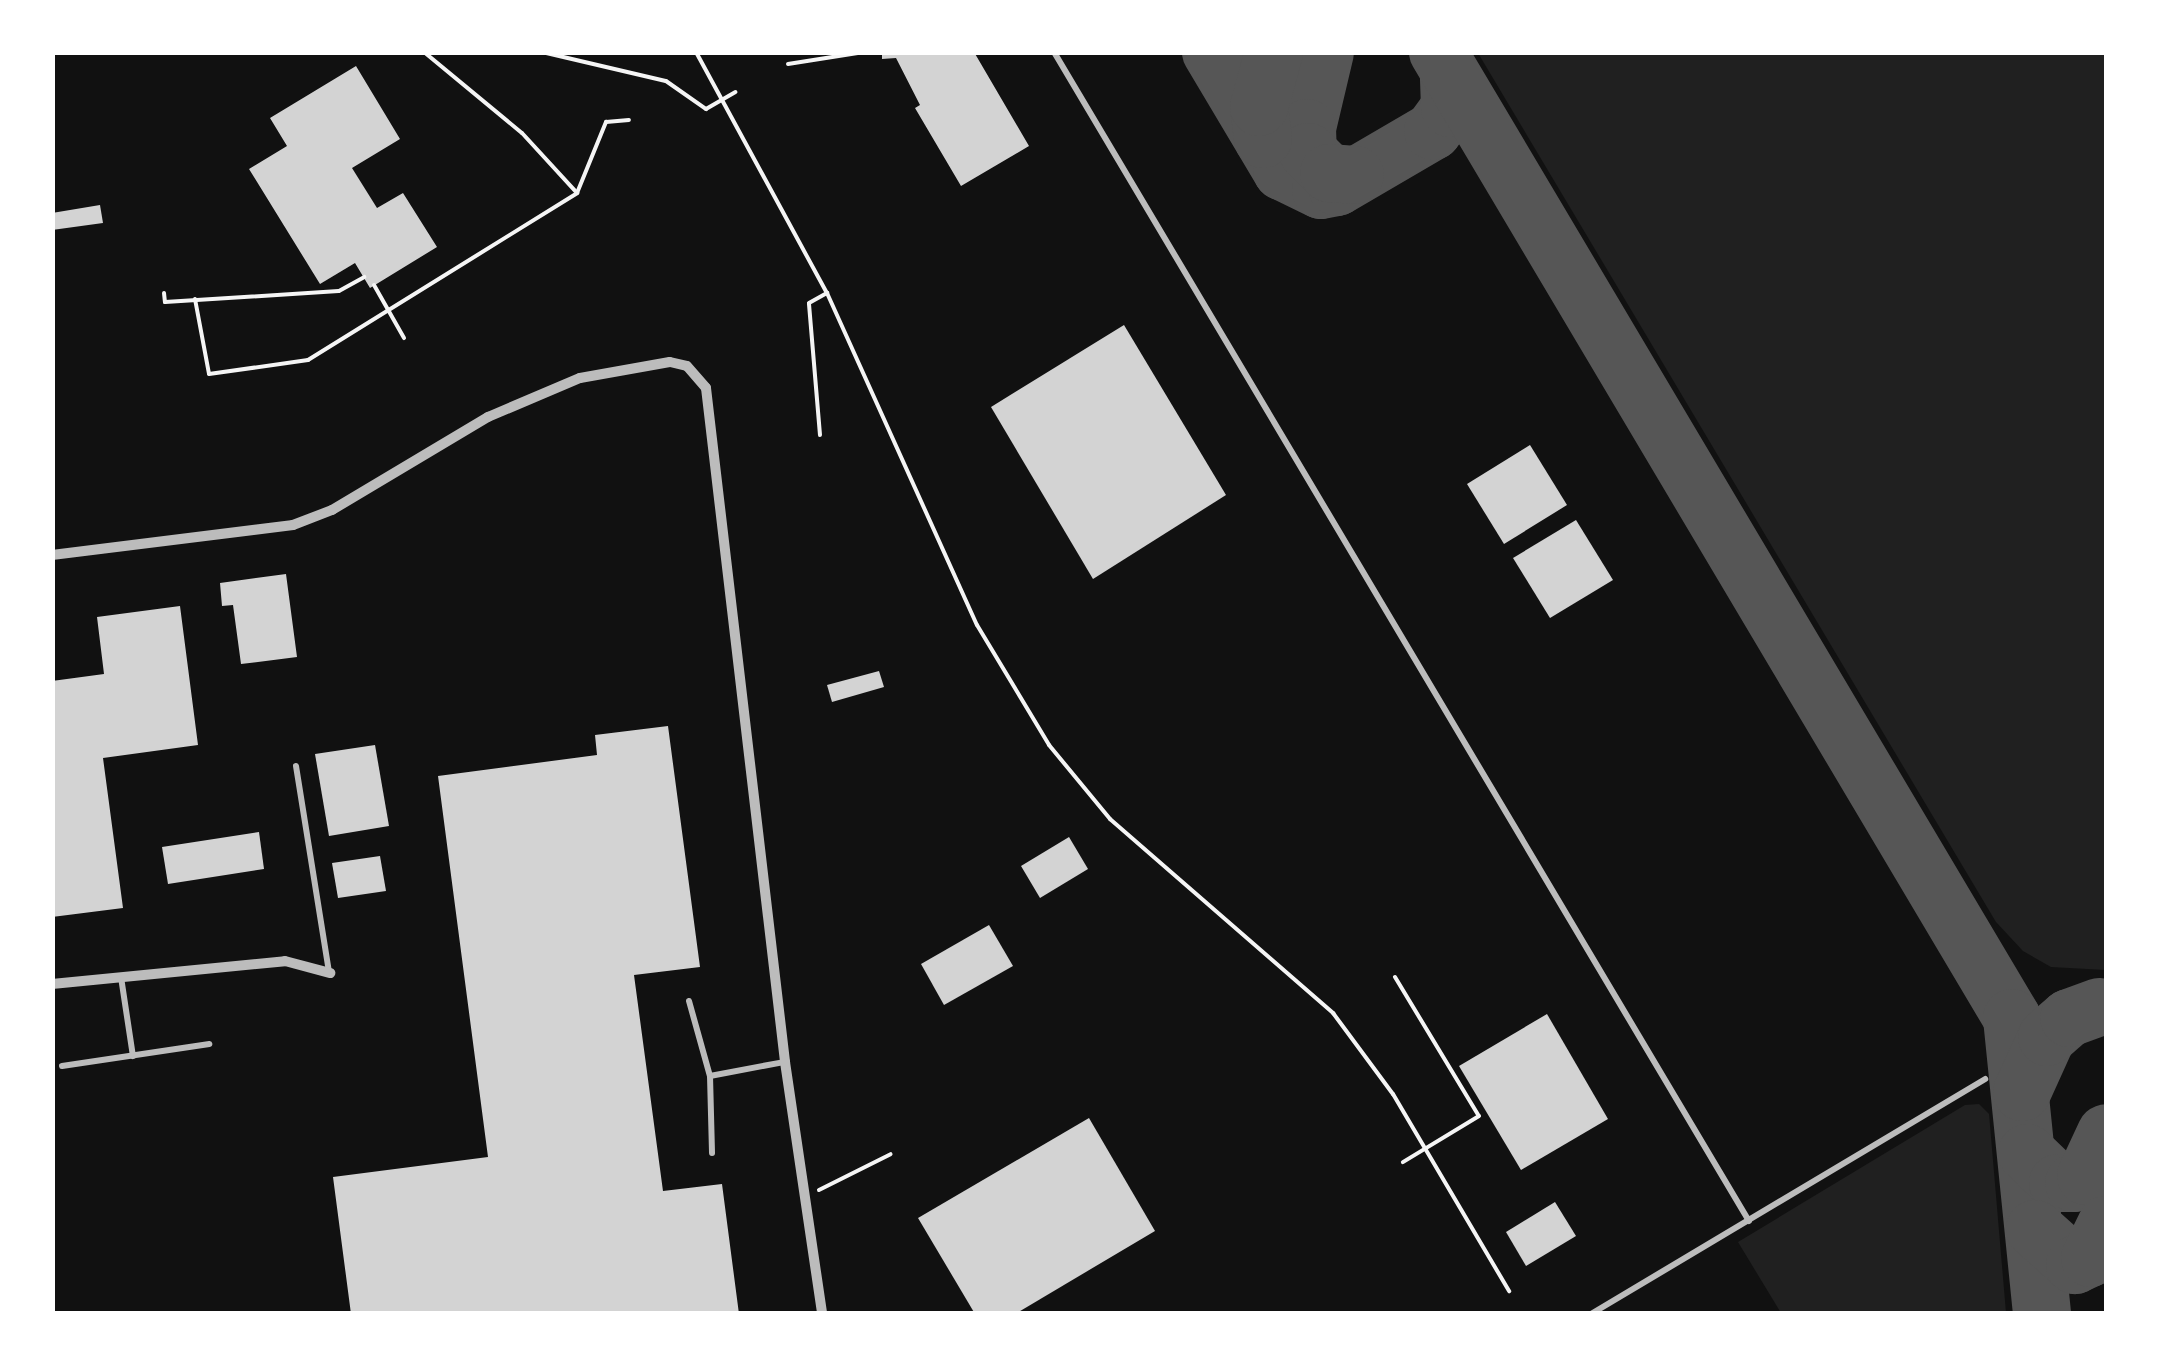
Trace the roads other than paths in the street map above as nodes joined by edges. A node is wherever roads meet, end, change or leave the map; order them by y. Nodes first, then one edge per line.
1 (1054, 52) edge
2 (52, 555) edge
3 (296, 766) dead end
4 (330, 973) joint
5 (121, 978) junction
6 (52, 984) edge
7 (689, 1001) dead end
8 (208, 1044) dead end
9 (132, 1056) junction
10 (785, 1062) junction
11 (62, 1066) dead end
12 (710, 1076) junction
13 (1985, 1078) dead end
14 (712, 1153) dead end
15 (1750, 1221) junction
16 (822, 1314) edge
17 (1591, 1314) edge

1 - 15 lane
2 - 10 street
3 - 4 lane
4 - 5 street
5 - 6 street
5 - 9 lane
7 - 12 lane
8 - 9 lane
9 - 11 lane
10 - 12 lane
10 - 16 street
12 - 14 lane
13 - 15 lane
15 - 17 lane

